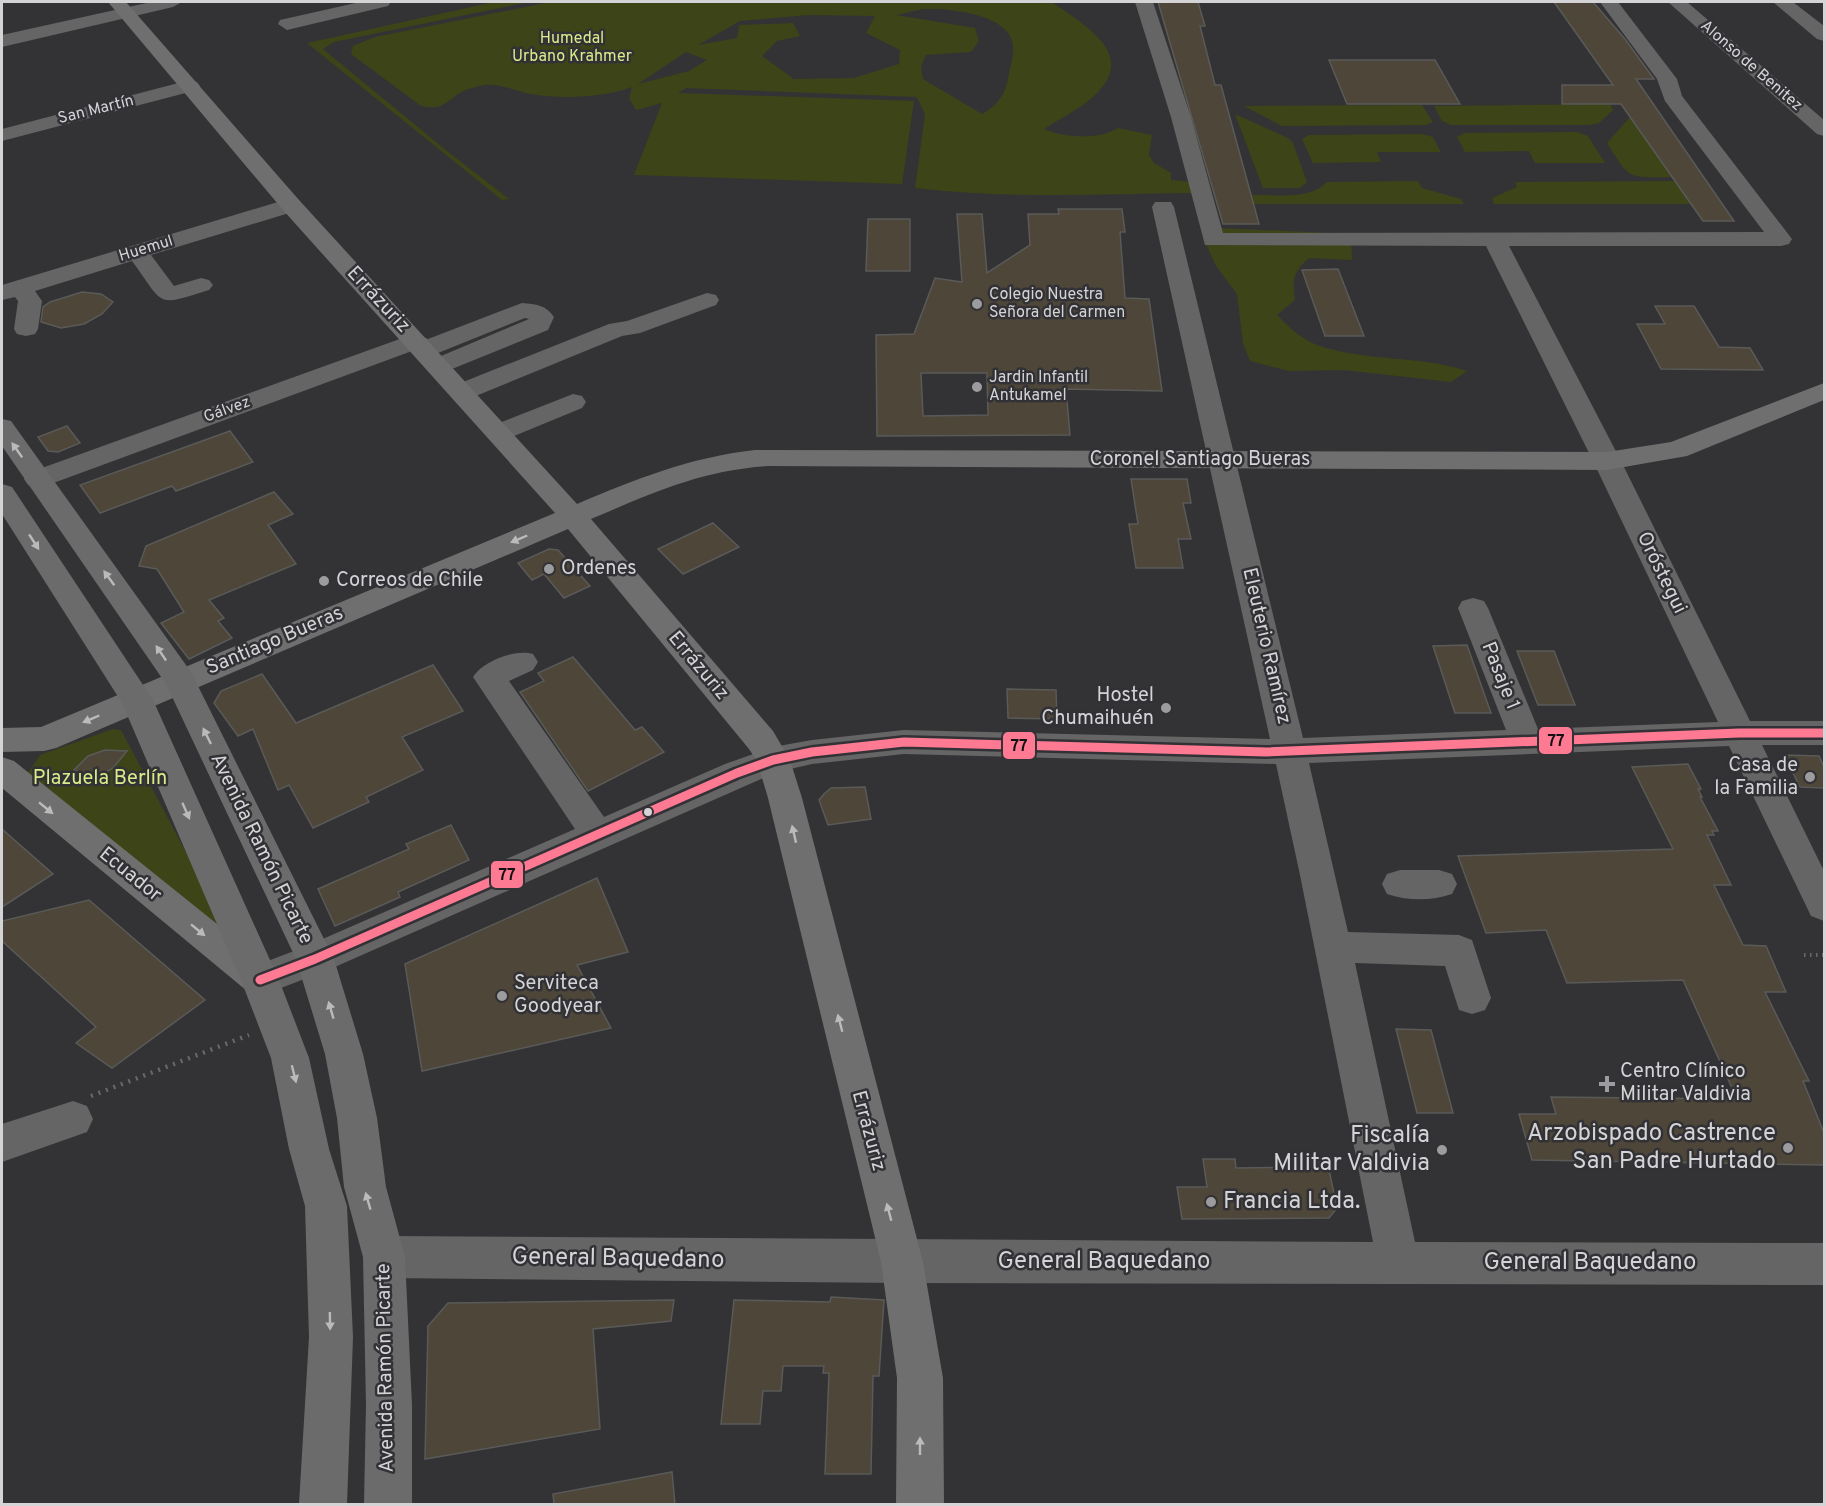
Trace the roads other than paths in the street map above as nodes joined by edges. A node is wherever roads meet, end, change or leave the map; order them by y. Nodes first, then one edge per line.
1 (173, 2) edge
2 (1144, 2) edge
3 (1609, 2) edge
4 (1677, 2) edge
5 (1782, 2) edge
6 (368, 3) edge
7 (121, 7) edge
8 (287, 24) dead end
9 (1824, 35) edge
10 (2, 40) edge
11 (190, 86) junction
12 (1784, 94) junction
13 (1814, 98) dead end
14 (1824, 130) edge
15 (2, 135) edge
16 (291, 205) junction
17 (1163, 207) dead end
18 (1495, 242) junction
19 (137, 252) junction
20 (201, 285) dead end
21 (11, 290) edge
22 (707, 300) dead end
23 (26, 329) dead end
24 (426, 352) junction
25 (462, 392) junction
26 (1823, 394) edge
27 (573, 402) dead end
28 (2, 427) edge
29 (498, 433) junction
30 (1222, 461) junction
31 (1607, 461) junction
32 (38, 479) junction
33 (2, 493) edge
34 (573, 517) junction
35 (1473, 608) dead end
36 (522, 662) dead end
37 (180, 680) junction
38 (137, 700) junction
39 (1739, 733) junction
40 (1824, 733) edge
41 (44, 739) junction
42 (2, 740) edge
43 (1527, 743) junction
44 (1290, 751) junction
45 (773, 760) junction
46 (9, 777) edge
47 (597, 834) junction
48 (1400, 884) dead end
49 (1439, 885) dead end
50 (1824, 906) edge
51 (1333, 947) junction
52 (315, 959) junction
53 (260, 980) junction
54 (1472, 998) dead end
55 (73, 1119) road end
56 (2, 1143) edge
57 (384, 1257) junction
58 (902, 1262) junction
59 (1398, 1262) junction
60 (1824, 1264) edge
61 (322, 1504) edge
62 (388, 1504) edge
63 (920, 1504) edge

1 - 7 street
2 - 18 street
3 - 18 street
4 - 12 street, Alonso de Benitez
5 - 9 street
6 - 8 street
7 - 10 street
7 - 11 main road, Errázuriz
11 - 15 street, San Martín
11 - 16 main road, Errázuriz
12 - 13 street
12 - 14 street, Alonso de Benitez
16 - 19 street, Huemul
16 - 24 main road, Errázuriz
17 - 30 street, Eleuterio Ramírez
18 - 31 street, Oróstegui
19 - 20 street
19 - 21 street, Huemul
21 - 23 street
22 - 25 street
24 - 25 main road, Errázuriz
24 - 32 street, Gálvez
25 - 29 main road, Errázuriz
26 - 31 main road, Coronel Santiago Bueras
27 - 29 street
32 -> 28 highway, Avenida Ramón Picarte
29 - 34 main road, Errázuriz
30 - 31 main road, Coronel Santiago Bueras
30 - 34 main road, Coronel Santiago Bueras
30 - 44 street, Eleuterio Ramírez
31 - 39 street, Oróstegui
37 -> 32 highway, Avenida Ramón Picarte
33 -> 38 highway
34 -> 37 main road, Santiago Bueras
34 - 45 main road, Errázuriz
35 - 43 street, Pasaje 1
36 - 47 street
37 - 38 main road, Santiago Bueras
52 -> 37 highway, Avenida Ramón Picarte
38 -> 41 main road, Santiago Bueras
38 -> 53 highway
39 - 40 street
39 - 43 street
39 - 50 street, Oróstegui
41 - 42 main road, Santiago Bueras
41 - 46 main road
43 - 44 street
44 - 45 street
44 - 51 street, Eleuterio Ramírez
45 - 47 street
58 -> 45 main road, Errázuriz
46 -> 53 main road, Ecuador
47 - 52 street
48 - 49 street
51 - 54 street
51 - 59 street, Eleuterio Ramírez
52 - 53 street
57 -> 52 highway, Avenida Ramón Picarte
53 -> 61 highway
55 - 56 street
57 - 58 street, General Baquedano
57 - 62 highway, Avenida Ramón Picarte
58 - 59 street, General Baquedano
63 -> 58 main road, Errázuriz
59 - 60 street, General Baquedano

